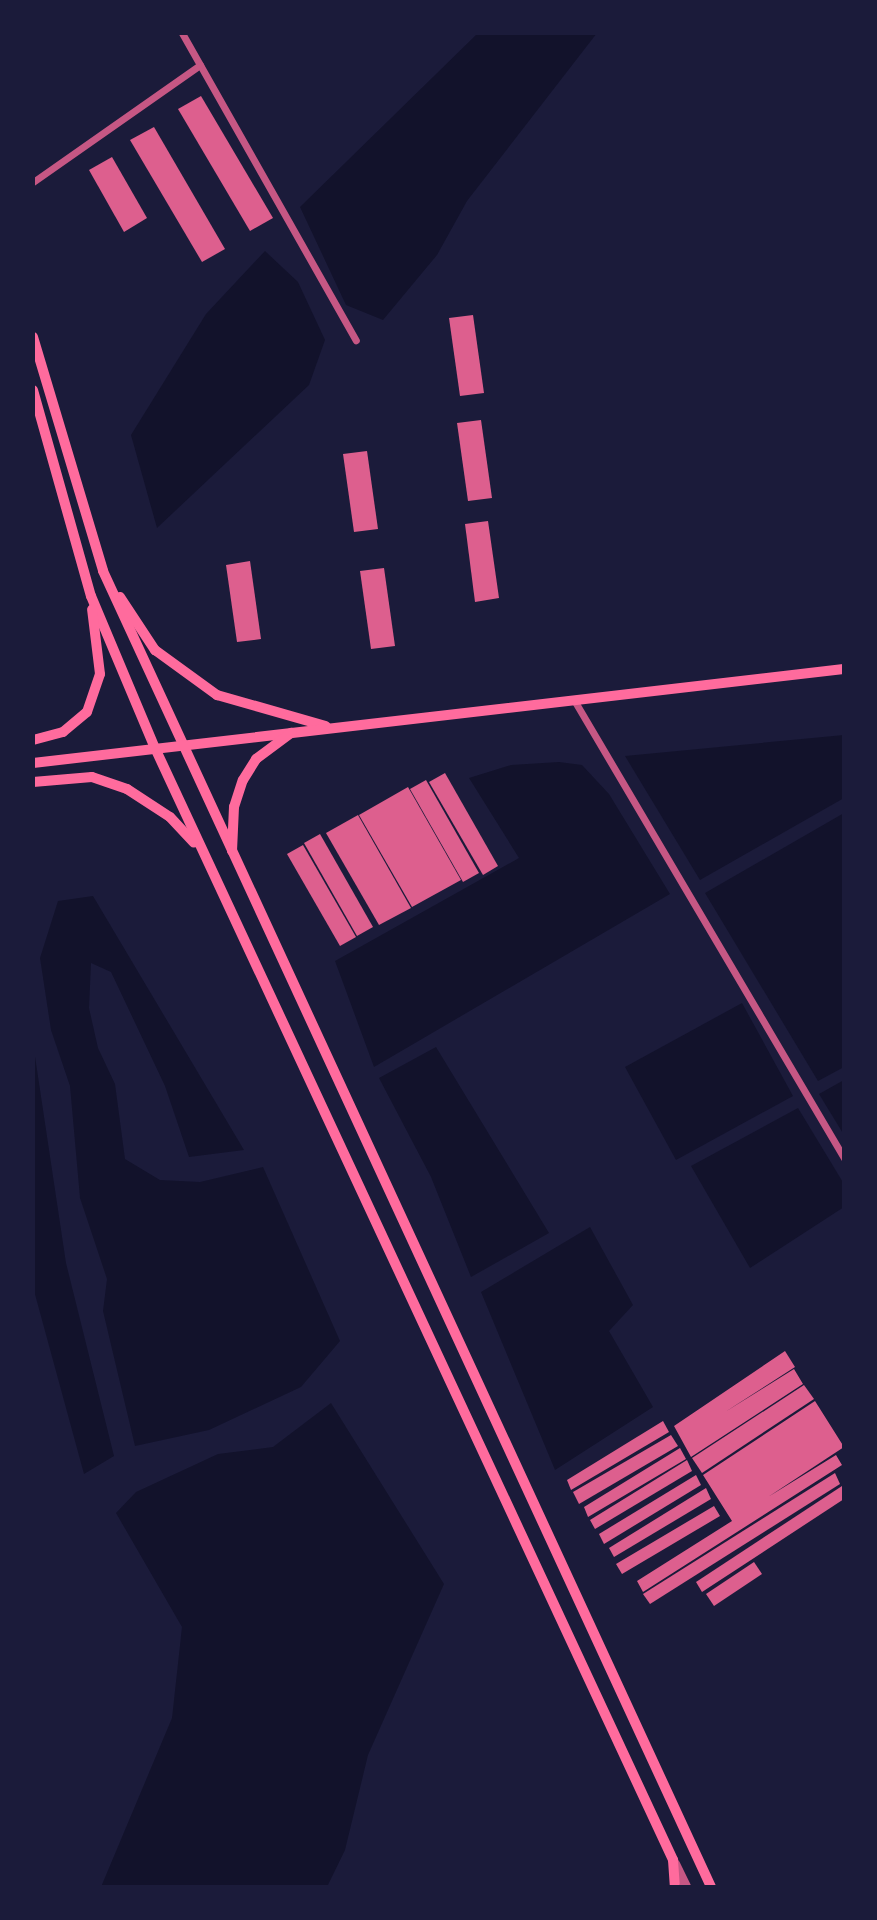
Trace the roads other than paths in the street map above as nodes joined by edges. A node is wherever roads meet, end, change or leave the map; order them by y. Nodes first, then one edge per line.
1 (182, 33) edge
2 (200, 65) junction
3 (33, 182) edge
4 (33, 337) edge
5 (356, 340) dead end
6 (33, 390) edge
7 (103, 571) junction
8 (91, 596) junction
9 (844, 669) edge
10 (575, 700) junction
11 (332, 728) junction
12 (293, 732) junction
13 (33, 740) edge
14 (181, 745) junction
15 (155, 748) junction
16 (33, 763) edge
17 (33, 782) edge
18 (201, 850) junction
19 (232, 854) junction
20 (844, 1158) edge
21 (673, 1860) junction
22 (675, 1887) edge
23 (686, 1887) edge
24 (712, 1887) edge

1 - 2 street
2 - 3 street
2 - 5 street
4 - 7 main road
6 - 8 main road
7 - 11 main road
7 - 14 main road
8 - 13 main road
8 - 15 main road
9 - 10 main road
10 - 11 main road
10 - 20 street
11 - 12 main road
12 - 14 main road
12 - 19 main road
14 - 15 main road
14 - 19 main road
15 - 16 main road
15 - 18 main road
17 - 18 main road
18 - 21 main road
19 - 24 main road
21 - 22 main road
21 - 23 street

